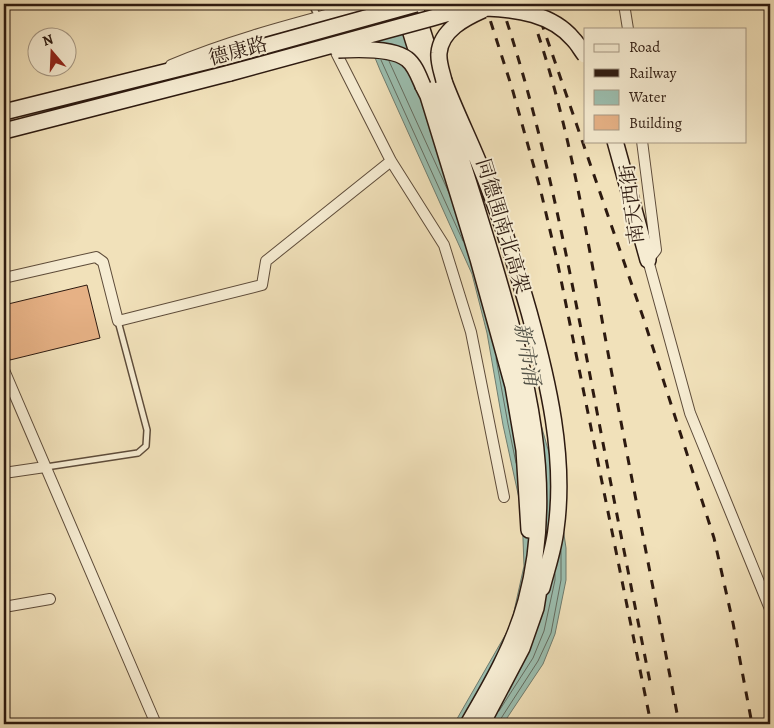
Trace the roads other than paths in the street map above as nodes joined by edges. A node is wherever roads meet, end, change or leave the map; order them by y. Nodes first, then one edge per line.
1 (312, 4) edge
2 (367, 4) edge
3 (403, 4) edge
4 (415, 4) edge
5 (624, 4) edge
6 (488, 5) edge
7 (318, 17) junction
8 (628, 28) edge
9 (317, 50) junction
10 (584, 54) edge
11 (140, 78) junction
12 (4, 112) edge
13 (4, 131) edge
14 (615, 142) edge
15 (642, 142) edge
16 (391, 161) junction
17 (473, 177) junction
18 (648, 260) junction
19 (4, 278) edge
20 (118, 321) junction
21 (4, 370) edge
22 (45, 467) junction
23 (4, 473) edge
24 (504, 496) dead end
25 (532, 577) junction
26 (50, 599) dead end
27 (4, 607) edge
28 (536, 608) junction
29 (770, 610) edge
30 (156, 724) edge
31 (468, 724) edge
32 (482, 724) edge

1 - 7 lane
2 - 7 street
3 - 17 main road, 同德围南北高架
4 - 11 main road, 德康路, bridge
4 - 17 main road, 同德围南北高架
5 - 8 street
6 - 9 main road, 德康路, bridge
6 - 10 main road, bridge
6 - 28 main road, bridge
7 - 11 street
7 - 16 street
9 - 13 main road, 德康路, bridge
9 - 25 main road, bridge
11 - 12 main road, 德康路
14 - 18 main road
15 - 18 street, 南天西街
16 - 20 street
16 - 24 street
17 - 25 main road, 同德围南北高架
17 - 28 main road, 同德围南北高架
18 - 29 street
19 - 20 street
20 - 22 lane
21 - 22 street
22 - 23 street
22 - 30 street
25 - 31 main road, 同德围南北高架
26 - 27 street
28 - 32 main road, 同德围南北高架

